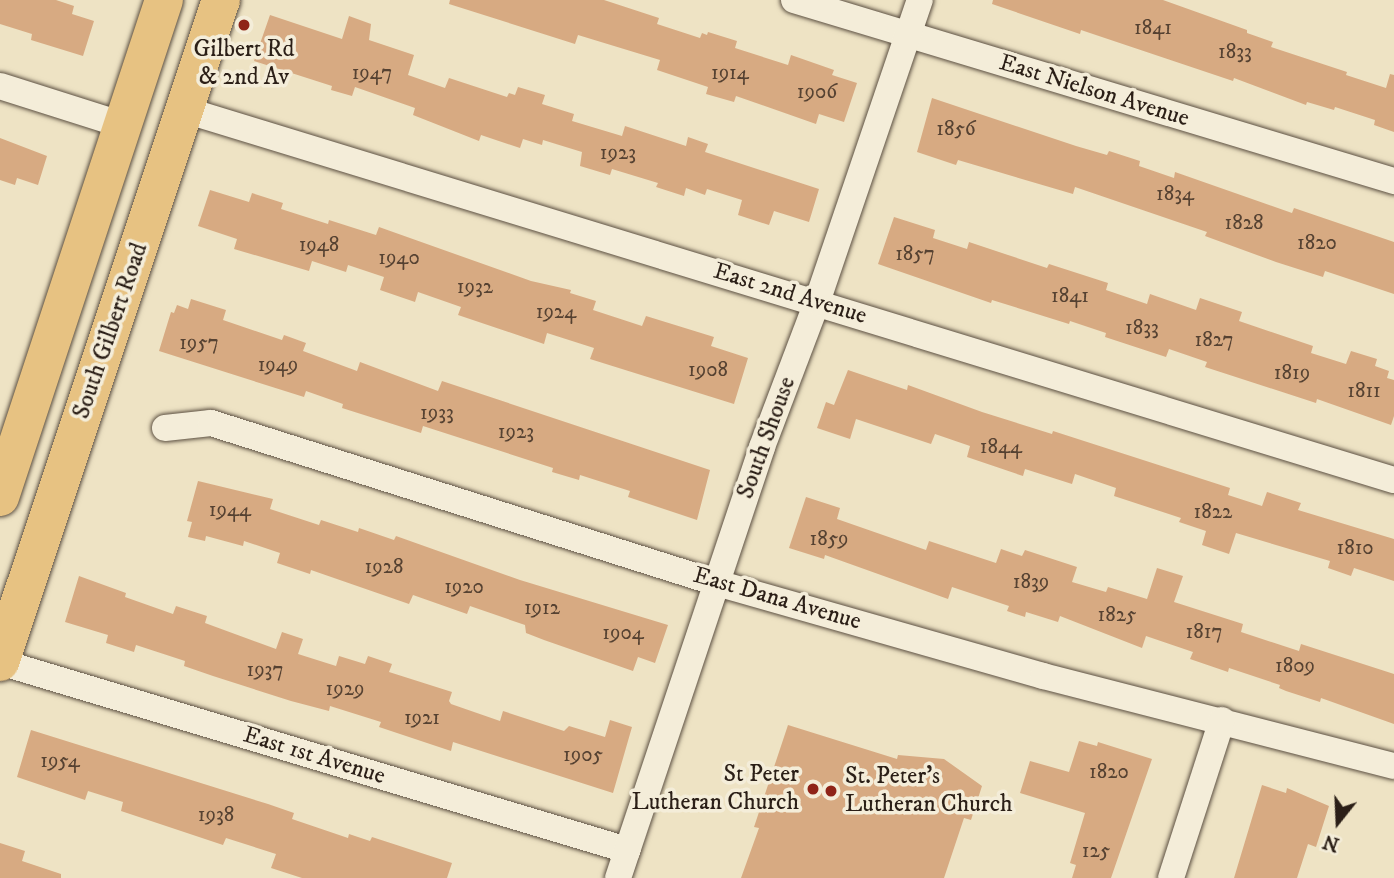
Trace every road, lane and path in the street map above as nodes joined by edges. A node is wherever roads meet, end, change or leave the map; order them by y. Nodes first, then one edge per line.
1 (164, 0) edge
2 (221, 0) edge
3 (794, 0) edge
4 (920, 0) edge
5 (909, 35) junction
6 (0, 86) edge
7 (185, 110) junction
8 (123, 125) junction
9 (1394, 181) edge
10 (817, 302) junction
11 (165, 428) dead end
12 (1394, 480) edge
13 (0, 497) edge
14 (718, 583) junction
15 (0, 662) edge
16 (1222, 720) junction
17 (1394, 766) edge
18 (627, 850) junction
19 (618, 878) edge
20 (1171, 878) edge

1 - 8 main road
2 - 7 main road, South Gilbert Road
3 - 5 street, East Nielson Avenue
4 - 5 street, South Shouse
5 - 9 street, East Nielson Avenue
5 - 10 street, South Shouse
6 - 8 street
7 - 10 street, East 2nd Avenue
7 - 15 main road, South Gilbert Road
8 - 13 main road
10 - 12 street, East 2nd Avenue
10 - 14 street, South Shouse
11 - 14 street, East Dana Avenue
14 - 16 street, East Dana Avenue
14 - 18 street, South Shouse
15 - 18 street, East 1st Avenue
16 - 17 street, East Dana Avenue
16 - 20 street
18 - 19 street, South Shouse

